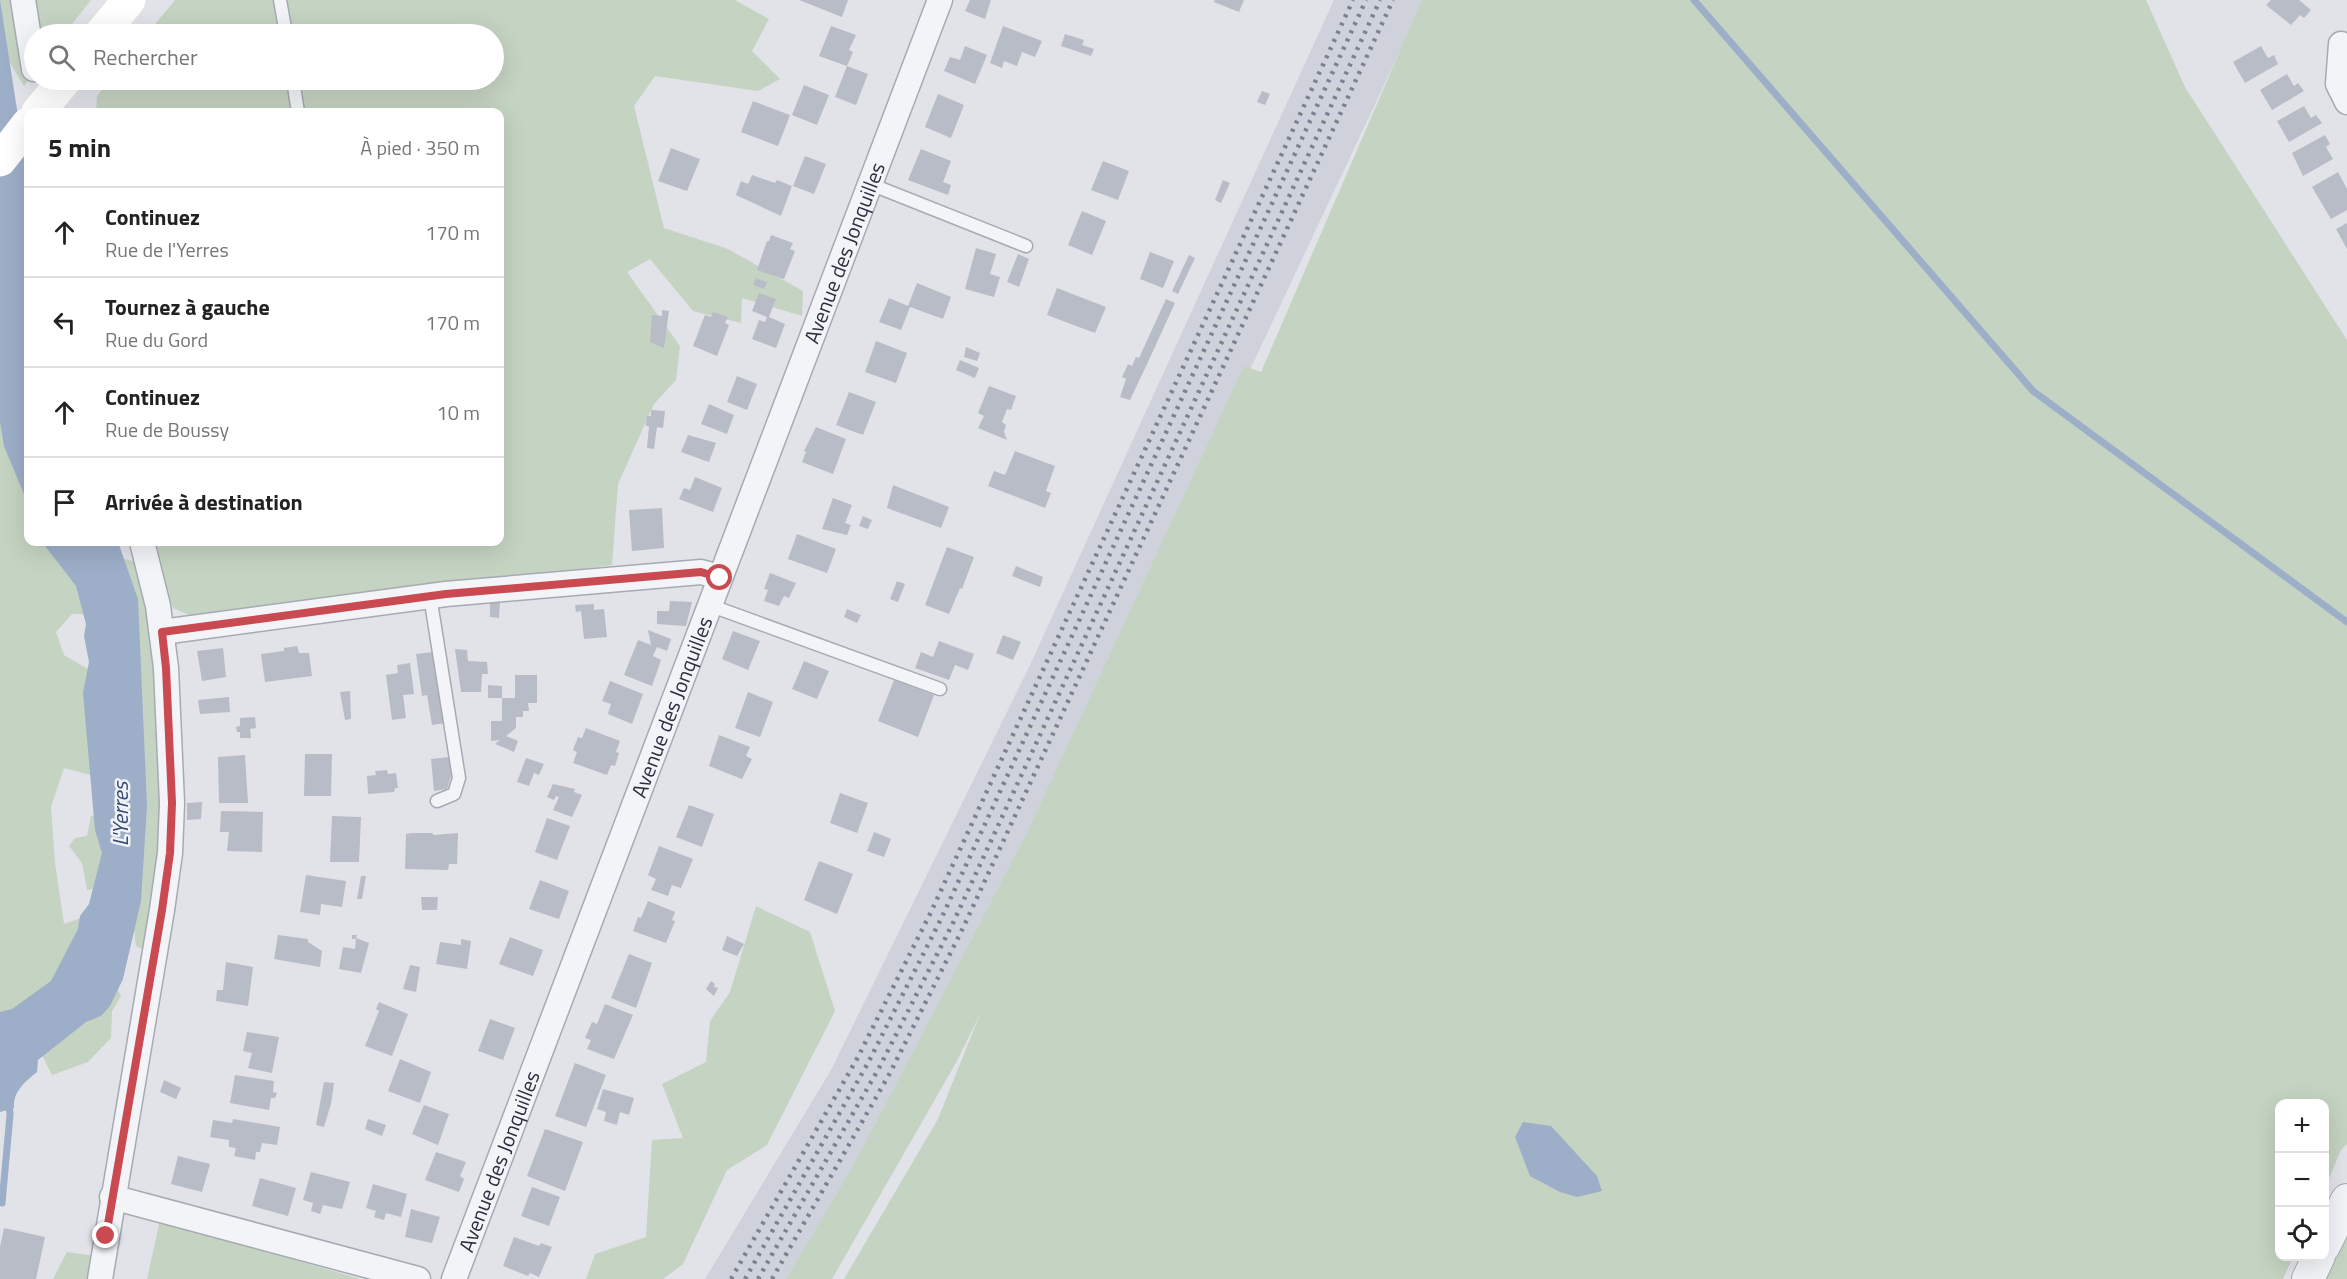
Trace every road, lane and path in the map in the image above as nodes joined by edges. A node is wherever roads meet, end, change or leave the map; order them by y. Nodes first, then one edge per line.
1 (23, 0) edge
2 (129, 0) edge
3 (280, 0) edge
4 (940, 0) edge
5 (27, 24) edge
6 (109, 24) edge
7 (284, 24) edge
8 (2341, 44) dead end
9 (37, 90) edge
10 (56, 90) edge
11 (295, 90) edge
12 (2347, 102) edge
13 (40, 108) edge
14 (43, 108) edge
15 (297, 108) edge
16 (24, 129) edge
17 (0, 160) edge
18 (870, 184) junction
19 (1026, 246) dead end
20 (143, 546) edge
21 (720, 578) junction
22 (430, 596) junction
23 (709, 605) junction
24 (162, 632) junction
25 (940, 689) dead end
26 (437, 801) dead end
27 (112, 1197) junction
28 (2347, 1200) edge
29 (2329, 1238) edge
30 (2317, 1261) edge
31 (100, 1279) edge
32 (418, 1279) edge
33 (454, 1279) edge
34 (2308, 1279) edge

1 - 5 street
2 - 6 main road
3 - 7 lane
4 - 18 street, Avenue des Jonquilles
8 - 12 street
9 - 13 street
10 - 14 main road, bridge
11 - 15 lane
16 - 17 main road
18 - 19 lane
18 - 21 street, Avenue des Jonquilles
20 - 24 street
21 - 22 street
21 - 23 street, Avenue des Jonquilles
22 - 24 street
22 - 26 lane
23 - 25 lane
23 - 33 street, Avenue des Jonquilles
24 - 27 street
27 - 31 street
27 - 32 street
28 - 29 street
30 - 34 street

